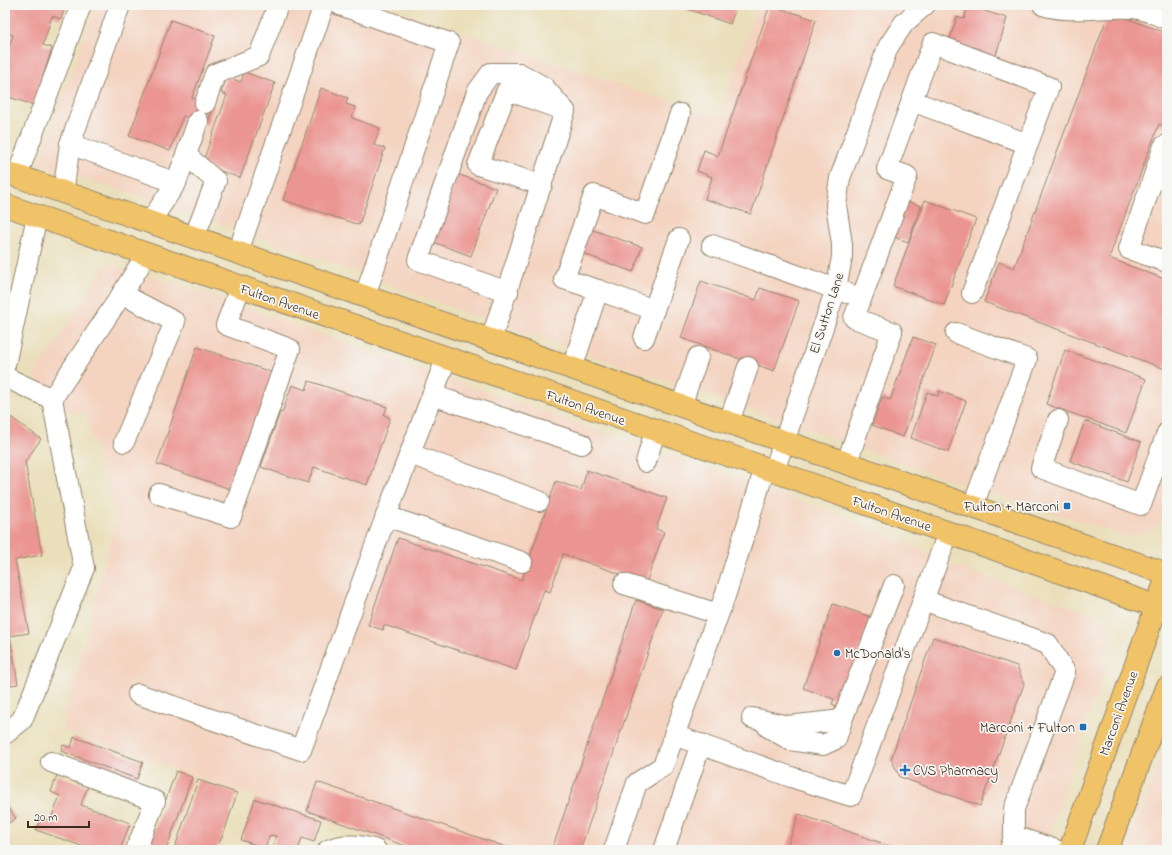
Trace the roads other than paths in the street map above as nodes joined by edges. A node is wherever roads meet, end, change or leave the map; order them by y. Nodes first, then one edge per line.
1 (81, 5) edge
2 (120, 5) edge
3 (278, 5) edge
4 (324, 5) edge
5 (340, 5) edge
6 (925, 5) edge
7 (1043, 5) edge
8 (1167, 19) edge
9 (912, 101) junction
10 (565, 111) junction
11 (680, 114) dead end
12 (70, 144) junction
13 (1028, 144) junction
14 (1167, 146) edge
15 (186, 155) junction
16 (11, 174) edge
17 (176, 183) junction
18 (542, 186) junction
19 (63, 192) junction
20 (5, 205) edge
21 (37, 216) junction
22 (150, 222) junction
23 (194, 238) junction
24 (680, 239) dead end
25 (712, 245) dead end
26 (238, 252) junction
27 (146, 255) junction
28 (1167, 262) edge
29 (240, 288) junction
30 (836, 289) junction
31 (598, 290) junction
32 (508, 292) junction
33 (972, 293) dead end
34 (122, 294) junction
35 (365, 296) junction
36 (862, 298) junction
37 (654, 310) junction
38 (956, 333) dead end
39 (644, 338) dead end
40 (491, 340) junction
41 (698, 357) dead end
42 (446, 359) junction
43 (5, 365) edge
44 (748, 367) dead end
45 (572, 368) junction
46 (5, 377) edge
47 (432, 395) junction
48 (52, 399) junction
49 (681, 406) junction
50 (1058, 420) dead end
51 (729, 422) junction
52 (655, 431) junction
53 (1167, 433) edge
54 (784, 441) junction
55 (124, 442) dead end
56 (582, 444) dead end
57 (410, 454) junction
58 (646, 462) dead end
59 (846, 462) junction
60 (770, 469) junction
61 (159, 494) dead end
62 (539, 501) dead end
63 (973, 506) junction
64 (386, 516) junction
65 (948, 532) junction
66 (522, 562) dead end
67 (1167, 575) edge
68 (624, 584) dead end
69 (894, 585) dead end
70 (924, 600) junction
71 (1162, 608) edge
72 (718, 614) junction
73 (1167, 688) edge
74 (138, 694) dead end
75 (752, 718) dead end
76 (5, 734) edge
77 (674, 735) junction
78 (701, 744) junction
79 (51, 762) dead end
80 (1012, 843) edge
81 (136, 850) edge
82 (328, 850) edge
83 (376, 850) edge
84 (614, 850) edge
85 (664, 850) edge
86 (1056, 850) edge
87 (1070, 850) edge
88 (1107, 850) edge

1 - 16 street
2 - 12 street
3 - 15 street
4 - 26 street
5 - 35 street
6 - 30 street, El Sutton Lane
7 - 8 street
9 - 13 street
9 - 13 street
9 - 36 street
10 - 18 street
10 - 18 street
10 - 32 street
11 - 31 street
12 - 17 street
12 - 19 street
13 - 33 street
14 - 28 street
15 - 17 street
15 - 23 street
16 - 19 main road
17 - 22 street
18 - 32 street
19 - 22 main road
20 - 21 main road, Fulton Avenue
21 - 27 main road, Fulton Avenue
21 - 43 street
22 - 23 main road
23 - 26 main road
24 - 37 street
25 - 30 street
26 - 35 main road
27 - 29 main road, Fulton Avenue
27 - 34 street
29 - 42 main road, Fulton Avenue
29 - 61 street
30 - 36 street
30 - 54 street, El Sutton Lane
31 - 37 street
31 - 45 street
32 - 40 street
34 - 48 street
34 - 55 street
35 - 40 main road
36 - 59 street
37 - 39 street
38 - 63 street
40 - 45 main road
41 - 49 street
42 - 47 street
42 - 52 main road, Fulton Avenue
44 - 51 street
45 - 49 main road
46 - 48 street
47 - 56 street
47 - 57 street
48 - 76 street
49 - 51 main road
50 - 53 street
51 - 54 main road
52 - 58 street
52 - 60 main road, Fulton Avenue
54 - 59 main road
54 - 60 street, El Sutton Lane
57 - 62 street
57 - 64 street
59 - 63 main road
60 - 65 main road, Fulton Avenue
60 - 72 street, El Sutton Lane
63 - 67 main road
64 - 66 street
64 - 74 street
65 - 70 street
65 - 71 main road, Fulton Avenue
67 - 71 main road, Marconi Avenue
68 - 72 street
69 - 75 street
70 - 78 street
70 - 80 street
71 - 87 main road, Marconi Avenue
72 - 77 street, El Sutton Lane
73 - 88 main road
77 - 78 street
77 - 84 street, El Sutton Lane
78 - 85 street
79 - 81 street
80 - 86 street
82 - 83 street

